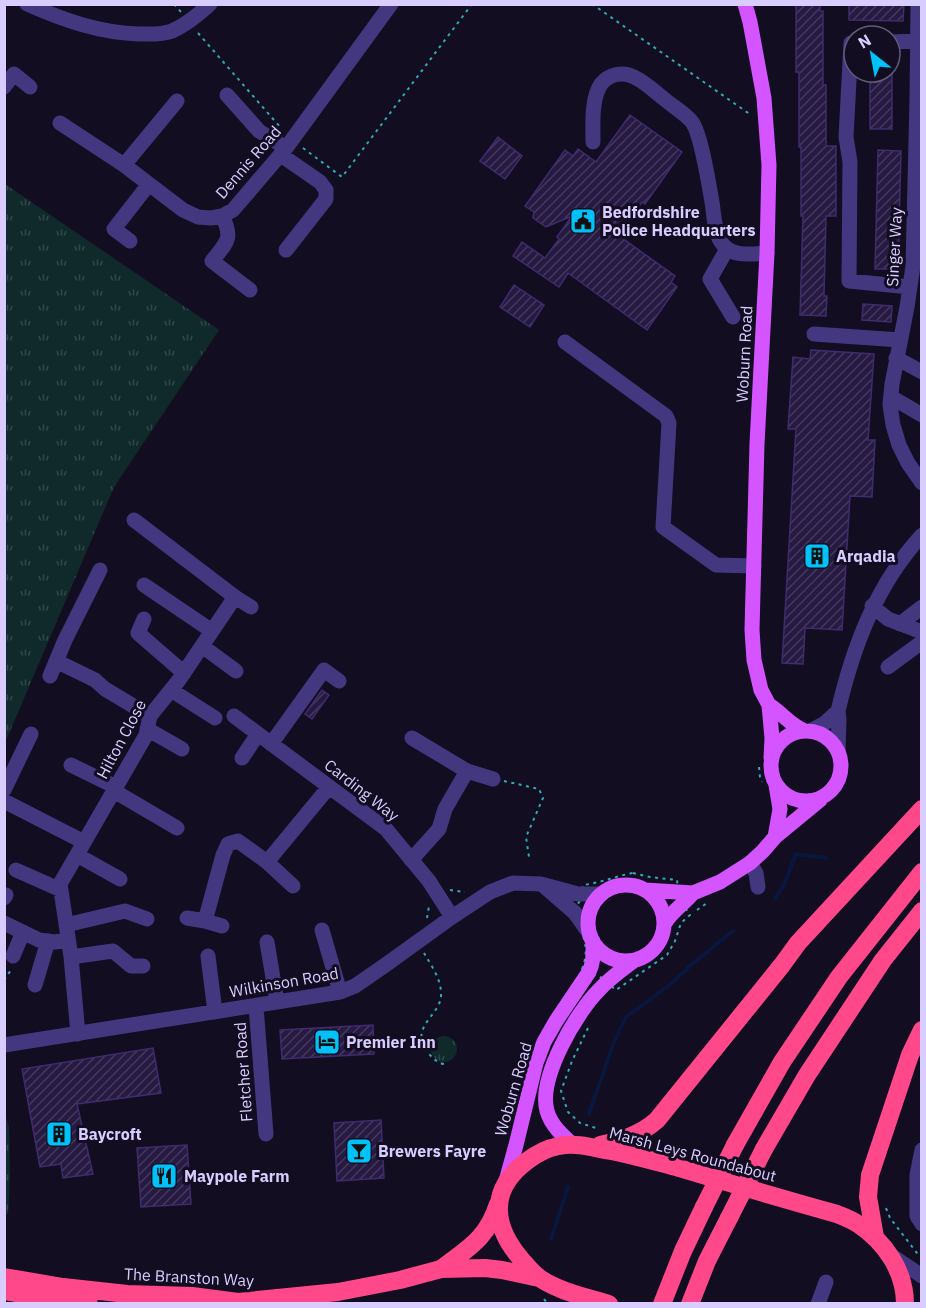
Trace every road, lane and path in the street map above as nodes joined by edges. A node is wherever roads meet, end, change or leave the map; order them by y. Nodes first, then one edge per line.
1 (27, 4) edge
2 (210, 4) edge
3 (391, 4) edge
4 (472, 4) edge
5 (592, 4) edge
6 (745, 4) edge
7 (918, 4) edge
8 (188, 22) junction
9 (918, 41) junction
10 (902, 42) edge
11 (9, 70) edge
12 (849, 84) edge
13 (4, 87) edge
14 (30, 87) dead end
15 (227, 94) dead end
16 (919, 98) edge
17 (177, 101) dead end
18 (60, 123) dead end
19 (766, 125) junction
20 (593, 142) dead end
21 (286, 148) junction
22 (124, 165) junction
23 (148, 184) junction
24 (222, 216) junction
25 (130, 241) dead end
26 (727, 249) junction
27 (286, 250) dead end
28 (767, 253) junction
29 (917, 256) edge
30 (910, 287) junction
31 (250, 290) dead end
32 (733, 317) dead end
33 (814, 334) dead end
34 (900, 339) junction
35 (565, 342) dead end
36 (896, 358) junction
37 (921, 372) edge
38 (891, 397) junction
39 (921, 415) edge
40 (921, 483) edge
41 (134, 520) dead end
42 (921, 535) edge
43 (754, 566) junction
44 (100, 570) dead end
45 (144, 585) dead end
46 (236, 597) junction
47 (872, 606) junction
48 (251, 607) dead end
49 (921, 608) edge
50 (144, 619) dead end
51 (900, 624) junction
52 (212, 631) junction
53 (921, 632) edge
54 (921, 642) edge
55 (202, 646) junction
56 (56, 661) junction
57 (888, 667) dead end
58 (236, 671) dead end
59 (184, 673) junction
60 (50, 676) dead end
61 (339, 681) dead end
62 (171, 690) junction
63 (769, 705) junction
64 (838, 711) junction
65 (234, 716) dead end
66 (215, 718) dead end
67 (148, 722) junction
68 (808, 731) junction
69 (31, 734) dead end
70 (258, 734) junction
71 (412, 738) dead end
72 (271, 744) junction
73 (182, 749) dead end
74 (838, 751) junction
75 (242, 758) dead end
76 (771, 758) junction
77 (71, 765) dead end
78 (467, 771) junction
79 (493, 779) joint
80 (776, 785) junction
81 (329, 787) junction
82 (115, 789) junction
83 (4, 790) edge
84 (822, 798) junction
85 (4, 801) edge
86 (921, 808) edge
87 (177, 828) dead end
88 (775, 837) junction
89 (81, 849) junction
90 (529, 857) dead end
91 (411, 860) junction
92 (267, 862) junction
93 (750, 863) junction
94 (16, 870) dead end
95 (921, 872) edge
96 (120, 879) dead end
97 (542, 884) junction
98 (293, 886) dead end
99 (758, 887) dead end
100 (61, 890) junction
101 (645, 890) junction
102 (582, 894) junction
103 (602, 894) junction
104 (684, 896) junction
105 (572, 911) junction
106 (921, 911) edge
107 (452, 917) junction
108 (186, 918) dead end
109 (147, 919) dead end
110 (205, 921) junction
111 (4, 923) edge
112 (664, 923) junction
113 (222, 926) dead end
114 (322, 930) dead end
115 (22, 932) junction
116 (67, 932) junction
117 (592, 939) junction
118 (48, 941) junction
119 (267, 942) dead end
120 (424, 953) dead end
121 (13, 956) dead end
122 (208, 956) dead end
123 (71, 957) junction
124 (635, 960) junction
125 (143, 966) dead end
126 (589, 972) junction
127 (606, 983) junction
128 (35, 985) dead end
129 (340, 992) junction
130 (277, 1002) junction
131 (256, 1006) junction
132 (215, 1012) junction
133 (591, 1023) dead end
134 (921, 1030) edge
135 (78, 1034) junction
136 (4, 1046) edge
137 (443, 1061) dead end
138 (568, 1112) dead end
139 (266, 1134) dead end
140 (572, 1144) junction
141 (592, 1147) junction
142 (921, 1150) edge
143 (503, 1191) junction
144 (921, 1224) edge
145 (875, 1237) junction
146 (892, 1256) junction
147 (441, 1269) junction
148 (921, 1276) edge
149 (4, 1277) edge
150 (542, 1280) junction
151 (826, 1282) dead end
152 (4, 1291) edge
153 (693, 1296) edge
154 (29, 1299) edge
155 (235, 1303) edge
156 (89, 1304) edge
157 (558, 1304) edge
158 (609, 1304) edge
159 (662, 1304) edge
160 (818, 1304) edge
161 (905, 1304) edge

1 - 8 street
2 - 8 street
3 - 21 street, Dennis Road
4 - 21 path
5 - 19 path
6 - 19 main road, Woburn Road
7 - 9 street, Singer Way
8 - 21 path
9 - 10 street
9 - 16 street, Singer Way
11 - 13 street
11 - 14 street
12 - 30 street
15 - 21 street
16 - 29 street, Singer Way
17 - 22 street
18 - 22 street, Dennis Road
19 - 28 main road, Woburn Road
20 - 26 street
21 - 24 street, Dennis Road
21 - 27 street
22 - 23 street, Dennis Road
23 - 24 street, Dennis Road
23 - 25 street
24 - 31 street
26 - 28 street
26 - 32 street
28 - 43 main road, Woburn Road
29 - 30 street, Singer Way
30 - 34 street, Singer Way
33 - 34 street
34 - 36 street, Singer Way
35 - 43 street
36 - 37 street
36 - 38 street, Singer Way
38 - 39 street
38 - 40 street, Singer Way
41 - 46 street
42 - 47 street
43 - 63 main road, Woburn Road
44 - 56 street
45 - 52 street
46 - 48 street
46 - 52 street, Hilton Close
47 - 51 street
47 - 64 street
49 - 51 street
50 - 59 street
51 - 53 street
52 - 55 street, Hilton Close
54 - 57 street
55 - 58 street
55 - 59 street, Hilton Close
56 - 60 street
56 - 67 street
59 - 62 street, Hilton Close
61 - 72 street
62 - 66 street
62 - 67 street, Hilton Close
63 - 68 main road, Woburn Road
63 - 76 main road, Woburn Road
64 - 68 street
64 - 74 street
65 - 70 street, Carding Way
67 - 73 street
67 - 82 street, Hilton Close
68 - 74 main road
68 - 76 main road
69 - 83 street
70 - 72 street, Carding Way
70 - 75 street
71 - 78 street
72 - 81 street, Carding Way
74 - 84 main road
76 - 80 main road
77 - 82 street
78 - 79 street
78 - 91 street
79 - 90 path
80 - 84 main road
80 - 88 main road
81 - 91 street, Carding Way
81 - 92 street
82 - 87 street
82 - 89 street, Hilton Close
84 - 88 main road
85 - 89 street
86 - 141 highway
88 - 93 main road
89 - 96 street
89 - 100 street, Hilton Close
91 - 107 street, Carding Way
92 - 98 street
92 - 110 street
93 - 99 street
93 - 104 main road
94 - 100 street
95 - 159 highway, bridge
97 - 102 street, Wilkinson Road
97 - 105 street
97 - 107 street, Wilkinson Road
100 - 116 street
101 - 103 main road
101 - 104 main road
101 - 112 main road
102 - 103 street, Wilkinson Road
102 - 104 path
102 - 105 path
103 - 117 main road
104 - 112 main road
104 - 127 path
105 - 117 street
105 - 126 path
106 - 153 highway, bridge
107 - 129 street, Wilkinson Road
108 - 110 street
109 - 116 street
110 - 113 street
111 - 115 street
112 - 124 main road
114 - 129 street
115 - 118 street
115 - 121 street
116 - 118 street
116 - 123 street
117 - 124 main road
117 - 126 main road, Woburn Road
118 - 128 street
119 - 130 street
120 - 137 path
122 - 132 street
123 - 125 street
123 - 135 street
124 - 127 main road, Woburn Road
126 - 127 path
126 - 143 main road, Woburn Road
127 - 140 main road, Woburn Road
129 - 130 street, Wilkinson Road
130 - 131 street, Wilkinson Road
131 - 132 street, Wilkinson Road
131 - 139 street, Fletcher Road
132 - 135 street, Wilkinson Road
133 - 138 path
134 - 145 highway
135 - 136 street, Wilkinson Road
140 - 141 highway, Marsh Leys Roundabout
140 - 143 highway, Marsh Leys Roundabout
141 - 145 highway, Marsh Leys Roundabout
142 - 144 street
143 - 147 highway, The Branston Way
143 - 150 highway
145 - 146 highway, Marsh Leys Roundabout
146 - 148 street
146 - 161 highway, Marsh Leys Roundabout
147 - 150 highway, The Branston Way
147 - 155 highway, The Branston Way
149 - 155 highway, The Branston Way
150 - 157 highway
150 - 158 highway
151 - 160 street
152 - 154 highway
154 - 156 highway

